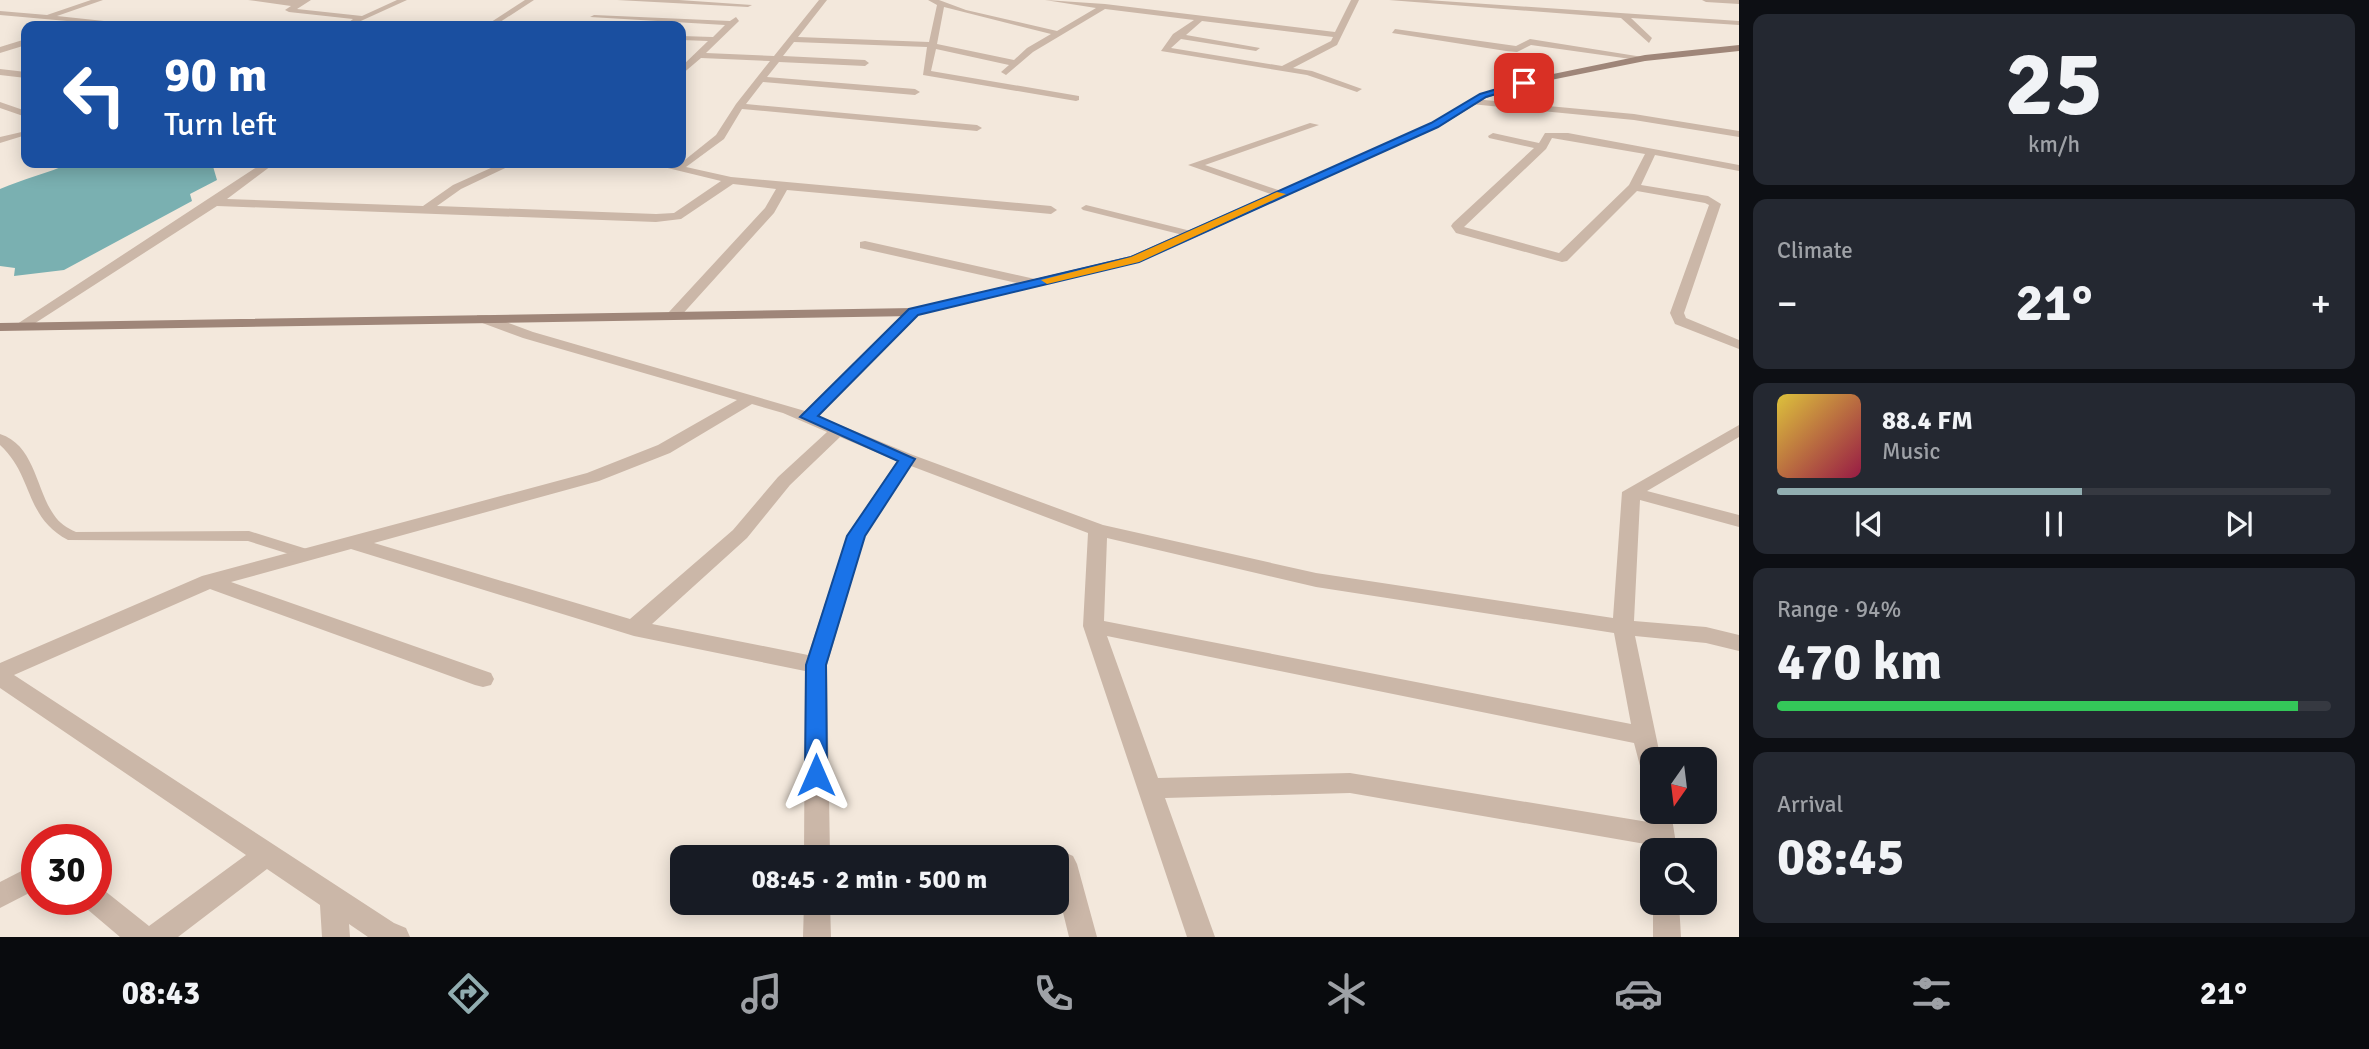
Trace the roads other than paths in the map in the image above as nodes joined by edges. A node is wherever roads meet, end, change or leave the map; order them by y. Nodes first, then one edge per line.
1 (99, 0) edge
2 (252, 0) edge
3 (403, 0) edge
4 (530, 0) edge
5 (619, 0) edge
6 (823, 0) edge
7 (931, 0) edge
8 (1049, 0) edge
9 (1355, 0) edge
10 (1393, 0) edge
11 (1529, 0) edge
12 (1596, 0) edge
13 (1706, 0) edge
14 (303, 2) edge
15 (1739, 2) edge
16 (751, 3) edge
17 (1462, 3) edge
18 (942, 5) junction
19 (1105, 6) junction
20 (1541, 12) junction
21 (0, 13) edge
22 (1606, 16) junction
23 (1202, 17) junction
24 (1625, 17) junction
25 (44, 18) junction
26 (362, 18) junction
27 (81, 21) edge
28 (355, 21) edge
29 (497, 21) edge
30 (662, 21) edge
31 (686, 22) edge
32 (732, 23) junction
33 (1739, 23) edge
34 (1395, 31) dead end
35 (1057, 33) junction
36 (1339, 35) junction
37 (1176, 36) junction
38 (686, 38) edge
39 (713, 39) junction
40 (792, 39) junction
41 (1649, 40) dead end
42 (0, 44) edge
43 (931, 44) junction
44 (21, 45) edge
45 (16, 46) junction
46 (1256, 48) dead end
47 (0, 50) edge
48 (1735, 50) edge
49 (696, 55) junction
50 (1645, 58) junction
51 (775, 59) junction
52 (865, 63) dead end
53 (1014, 63) junction
54 (686, 65) edge
55 (1285, 68) junction
56 (0, 72) edge
57 (21, 74) edge
58 (760, 79) junction
59 (993, 84) junction
60 (1357, 89) dead end
61 (915, 92) dead end
62 (1076, 98) dead end
63 (1474, 102) junction
64 (0, 105) edge
65 (739, 106) junction
66 (21, 112) edge
67 (1314, 125) dead end
68 (977, 128) dead end
69 (21, 134) edge
70 (1739, 134) edge
71 (1493, 136) dead end
72 (0, 140) edge
73 (1542, 147) junction
74 (1652, 150) junction
75 (686, 162) edge
76 (263, 168) edge
77 (500, 168) edge
78 (677, 168) edge
79 (1739, 168) edge
80 (732, 180) junction
81 (783, 186) junction
82 (457, 187) junction
83 (1634, 187) junction
84 (1280, 194) junction
85 (215, 202) junction
86 (412, 208) junction
87 (1086, 208) dead end
88 (426, 209) junction
89 (1051, 211) dead end
90 (1191, 234) junction
91 (865, 245) dead end
92 (1035, 283) junction
93 (914, 312) junction
94 (674, 316) junction
95 (482, 318) junction
96 (21, 326) junction
97 (0, 327) edge
98 (1739, 345) edge
99 (750, 399) junction
100 (808, 417) junction
101 (1739, 430) edge
102 (838, 431) junction
103 (0, 438) edge
104 (907, 459) junction
105 (1631, 492) junction
106 (1739, 521) edge
107 (1098, 530) junction
108 (352, 542) junction
109 (305, 554) junction
110 (209, 581) junction
111 (1093, 626) junction
112 (1623, 627) junction
113 (635, 628) junction
114 (1739, 643) edge
115 (816, 665) junction
116 (0, 674) edge
117 (483, 679) dead end
118 (1645, 736) junction
119 (1647, 747) edge
120 (1148, 788) junction
121 (1662, 833) edge
122 (817, 845) edge
123 (266, 855) junction
124 (1069, 883) edge
125 (21, 884) edge
126 (0, 896) edge
127 (333, 898) junction
128 (112, 913) edge
129 (817, 915) edge
130 (1666, 915) edge
131 (141, 937) edge
132 (156, 937) edge
133 (336, 937) edge
134 (396, 937) edge
135 (817, 937) edge
136 (1083, 937) edge
137 (1201, 937) edge
138 (1667, 937) edge

1 - 25 street
2 - 14 street
3 - 26 street
4 - 29 street
5 - 16 street
5 - 30 street
6 - 40 street
7 - 18 street
8 - 19 street
9 - 36 street
10 - 17 street
11 - 20 street
12 - 22 street
13 - 15 street
14 - 26 street
16 - 32 street
17 - 20 street
18 - 35 street
18 - 43 street
19 - 23 street
19 - 35 street
20 - 22 street
21 - 25 street
22 - 24 street
23 - 36 street
23 - 37 street
24 - 33 street
24 - 41 street
25 - 27 street
26 - 28 street
31 - 32 street
32 - 39 street
34 - 50 street
35 - 53 street
36 - 55 street
37 - 46 street
37 - 55 street
38 - 39 street
39 - 49 street
40 - 43 street
40 - 51 street
42 - 45 street
43 - 53 street
43 - 59 street
44 - 45 street
45 - 47 street
48 - 50 street
49 - 51 street
49 - 54 street
50 - 63 street
51 - 52 street
51 - 58 street
53 - 59 street
55 - 60 street
56 - 57 street
58 - 61 street
58 - 65 street
59 - 62 street
63 - 70 street
63 - 84 street
64 - 66 street
65 - 68 street
65 - 75 street
67 - 84 street
69 - 72 lane
71 - 73 street
73 - 74 street
73 - 83 street
74 - 79 street
74 - 83 street
76 - 85 street
77 - 82 street
78 - 80 street
80 - 81 street
80 - 88 street
81 - 89 street
81 - 94 street
82 - 86 street
82 - 88 street
83 - 98 street
84 - 90 street
85 - 86 street
85 - 96 street
86 - 88 street
87 - 90 lane
90 - 92 street
91 - 92 street
92 - 93 street
93 - 94 street
93 - 100 street
94 - 95 street
95 - 96 street
95 - 99 street
96 - 97 street
99 - 100 street
99 - 108 street
100 - 102 street
101 - 105 street
102 - 104 street
102 - 113 street
103 - 109 lane
104 - 107 street
104 - 115 street
105 - 106 street
105 - 112 street
107 - 111 street
107 - 112 street
108 - 109 street
108 - 113 street
109 - 110 street
110 - 116 street
110 - 117 street
111 - 118 street
111 - 120 street
112 - 114 street
112 - 118 street
113 - 115 street
115 - 122 street
116 - 123 street
118 - 119 street
120 - 121 street
120 - 137 street
123 - 127 street
123 - 132 street
124 - 136 street
125 - 126 street
127 - 133 street
127 - 134 street
128 - 131 street
129 - 135 street
130 - 138 street

